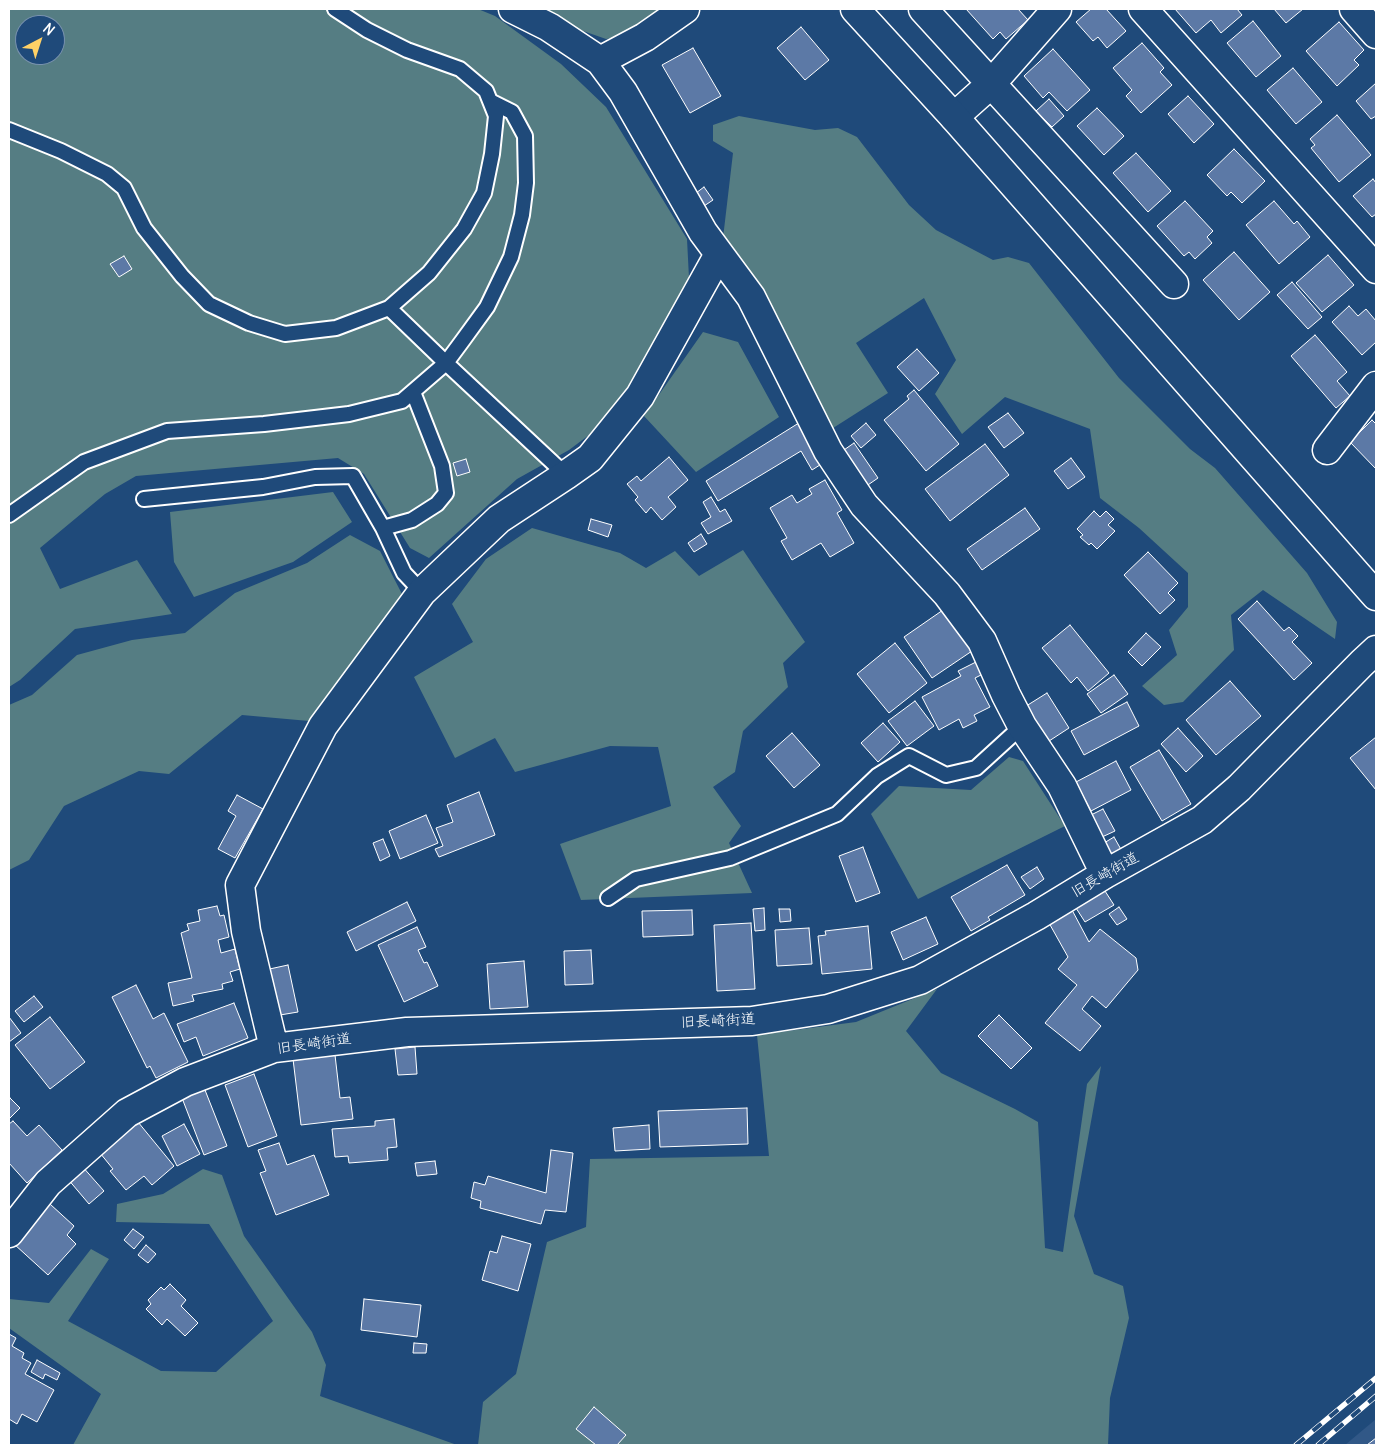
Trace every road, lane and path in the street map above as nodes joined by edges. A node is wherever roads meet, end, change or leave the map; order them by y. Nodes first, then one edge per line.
1 (334, 9) edge
2 (513, 9) edge
3 (685, 9) edge
4 (855, 9) edge
5 (923, 9) edge
6 (1057, 9) edge
7 (1143, 9) edge
8 (1354, 9) edge
9 (1376, 34) edge
10 (600, 61) junction
11 (991, 84) junction
12 (490, 101) junction
13 (954, 117) junction
14 (9, 130) edge
15 (719, 254) junction
16 (1376, 269) edge
17 (1174, 284) dead end
18 (388, 308) junction
19 (446, 363) junction
20 (1376, 386) edge
21 (413, 392) junction
22 (1327, 450) dead end
23 (566, 475) junction
24 (144, 499) dead end
25 (9, 515) edge
26 (383, 528) junction
27 (422, 592) junction
28 (1376, 596) edge
29 (1376, 650) edge
30 (1022, 726) junction
31 (1105, 874) junction
32 (608, 898) dead end
33 (274, 1048) junction
34 (9, 1232) edge

1 - 12 lane
2 - 10 street
3 - 10 street
4 - 13 street
5 - 11 street
6 - 11 street
7 - 16 street
8 - 9 street
10 - 15 street
11 - 13 street
11 - 17 street
12 - 18 lane
12 - 19 lane
13 - 28 street
14 - 18 lane
15 - 23 street
15 - 30 street
18 - 19 lane
19 - 21 lane
19 - 23 lane
20 - 22 street
21 - 25 lane
21 - 26 lane
23 - 27 street
24 - 26 lane
26 - 27 lane
27 - 33 street
29 - 31 street, 旧長崎街道
30 - 31 street
30 - 32 lane
31 - 33 street, 旧長崎街道
33 - 34 street, 旧長崎街道

